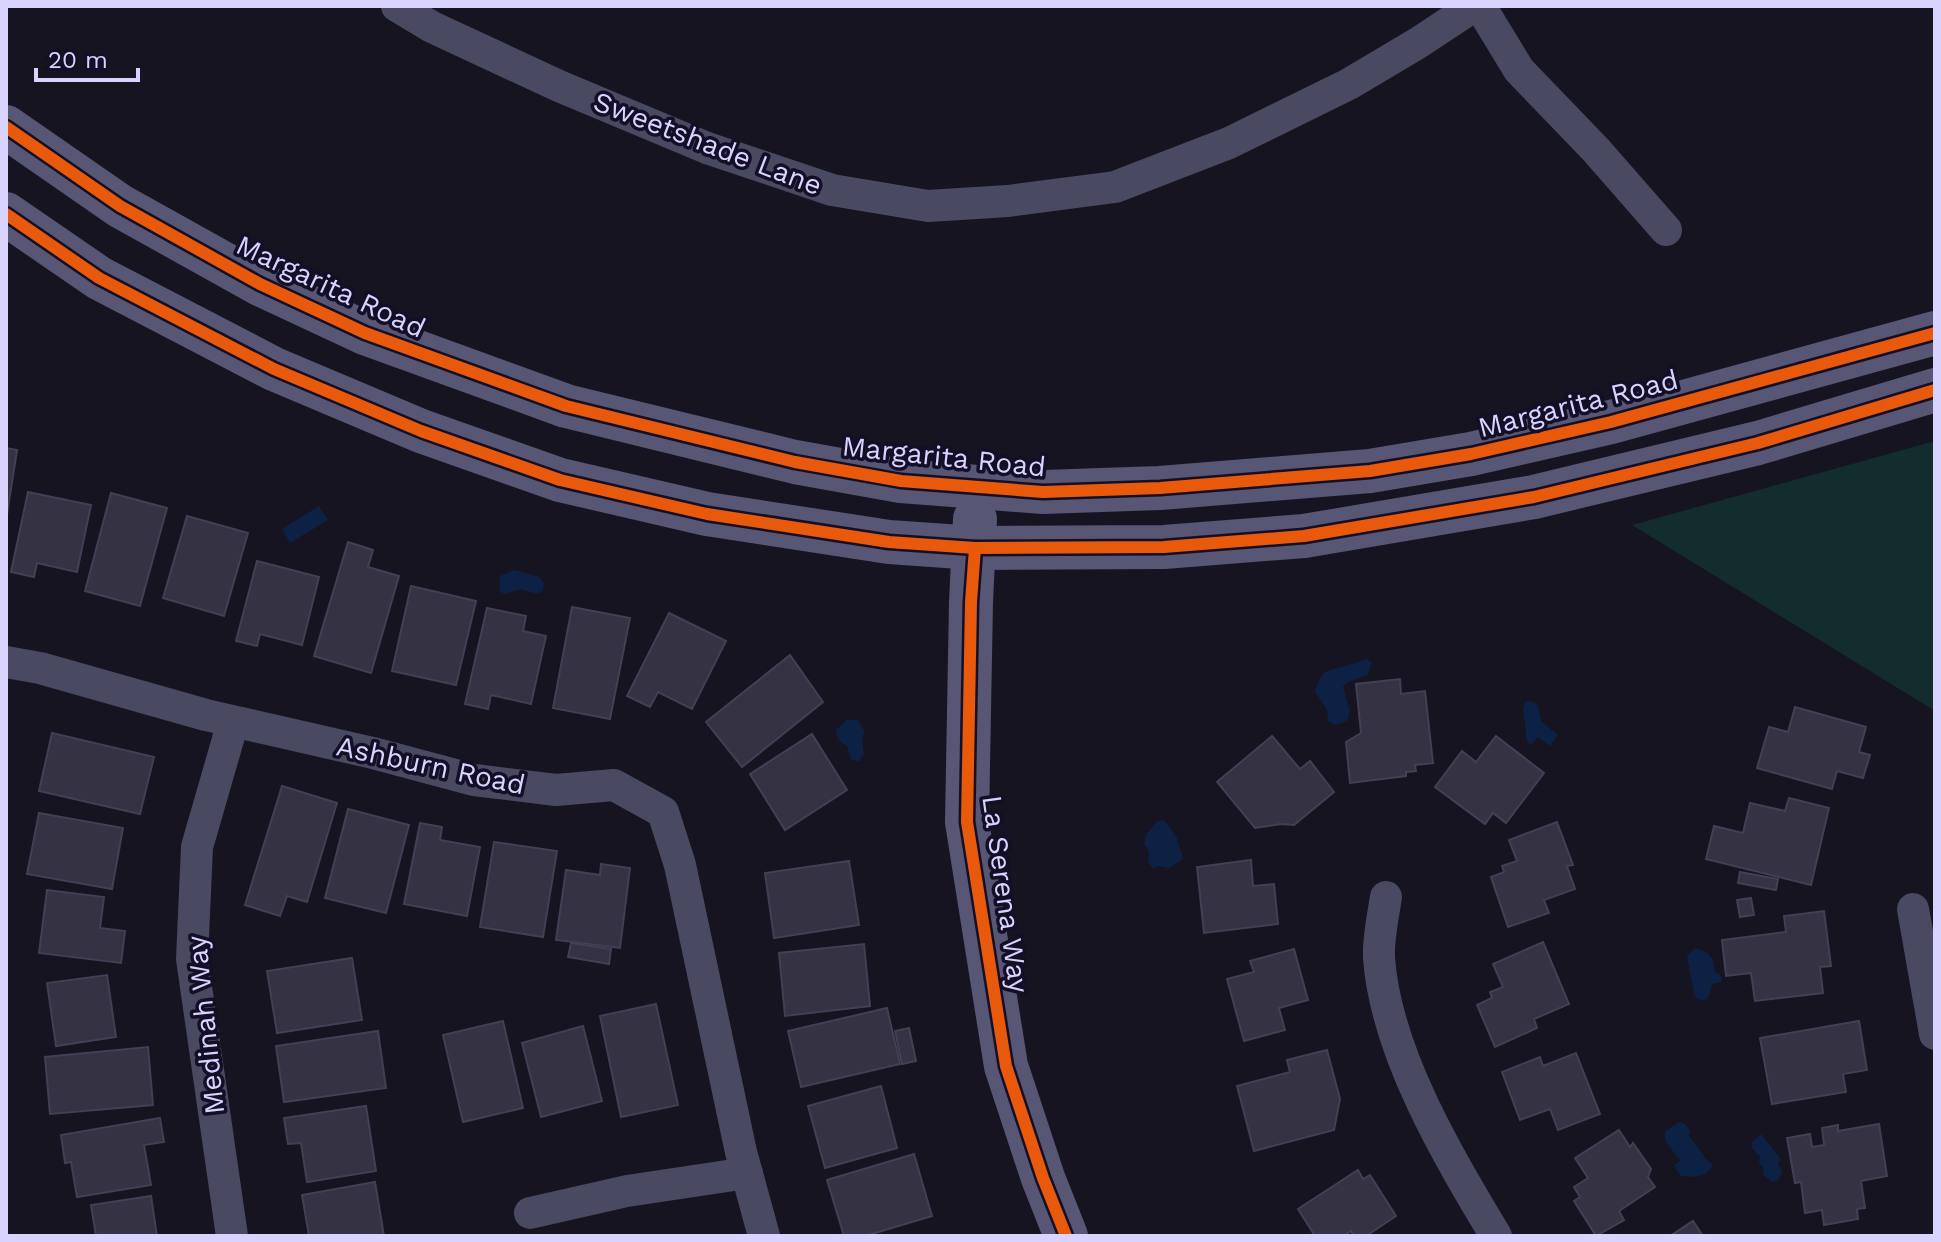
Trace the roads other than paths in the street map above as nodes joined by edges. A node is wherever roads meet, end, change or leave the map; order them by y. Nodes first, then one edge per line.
1 (397, 6) edge
2 (1477, 6) edge
3 (6, 127) edge
4 (6, 214) edge
5 (1666, 230) dead end
6 (1935, 333) edge
7 (1935, 390) edge
8 (976, 489) junction
9 (975, 548) junction
10 (6, 662) edge
11 (233, 722) junction
12 (1386, 897) dead end
13 (1913, 909) dead end
14 (1935, 1034) edge
15 (747, 1173) junction
16 (530, 1213) dead end
17 (232, 1236) edge
18 (764, 1236) edge
19 (1066, 1236) edge
20 (1496, 1236) edge

1 - 2 street, Sweetshade Lane
2 - 5 street
3 - 8 main road, Margarita Road
4 - 9 main road
6 - 8 main road, Margarita Road
7 - 9 main road
8 - 9 main road, La Serena Way
9 - 19 main road, La Serena Way
10 - 11 street, Ashburn Road
11 - 15 street, Ashburn Road
11 - 17 street, Medinah Way
12 - 20 street
13 - 14 street
15 - 16 street
15 - 18 street, Ashburn Road

